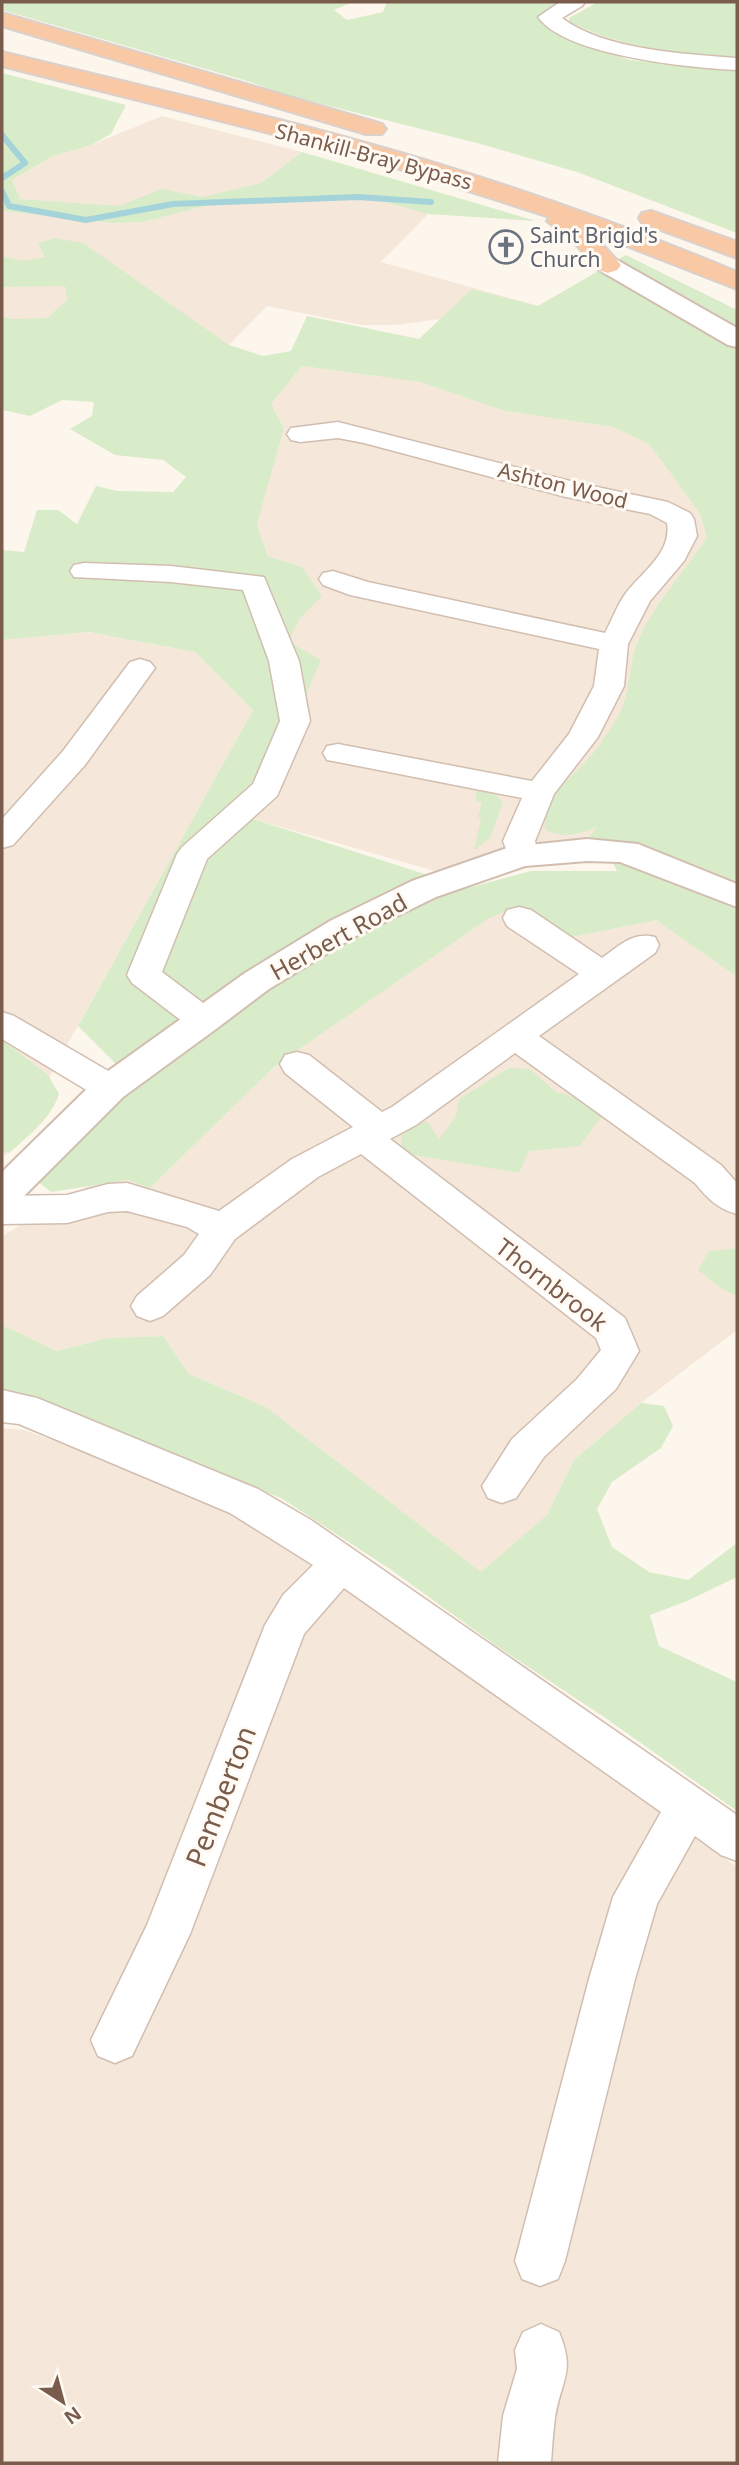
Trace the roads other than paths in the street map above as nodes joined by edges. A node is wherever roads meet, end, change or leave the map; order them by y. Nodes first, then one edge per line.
1 (575, 2) edge
2 (2, 19) edge
3 (2, 40) edge
4 (2, 60) edge
5 (737, 64) edge
6 (2, 66) edge
7 (398, 136) dead end
8 (566, 190) dead end
9 (630, 211) dead end
10 (737, 251) edge
11 (608, 265) junction
12 (737, 281) edge
13 (737, 292) edge
14 (737, 339) edge
15 (300, 434) dead end
16 (84, 571) dead end
17 (333, 579) dead end
18 (614, 644) junction
19 (140, 668) dead end
20 (338, 753) dead end
21 (540, 792) junction
22 (2, 838) edge
23 (522, 855) junction
24 (737, 896) edge
25 (519, 918) dead end
26 (643, 945) dead end
27 (602, 974) junction
28 (203, 1020) junction
29 (2, 1024) edge
30 (515, 1036) junction
31 (297, 1064) dead end
32 (110, 1088) junction
33 (372, 1134) junction
34 (2, 1195) edge
35 (737, 1201) edge
36 (2, 1210) edge
37 (222, 1229) junction
38 (150, 1306) dead end
39 (2, 1406) edge
40 (502, 1486) dead end
41 (341, 1564) junction
42 (690, 1806) junction
43 (737, 1840) edge
44 (115, 2040) dead end
45 (540, 2262) dead end
46 (541, 2350) dead end
47 (524, 2463) edge

1 - 5 street
2 - 7 highway
3 - 8 highway, Shankill-Bray Bypass
4 - 12 highway, Shankill-Bray Bypass
6 - 11 highway
9 - 10 highway
11 - 13 highway
11 - 14 street
15 - 18 street, Ashton Wood
16 - 28 street
17 - 18 street
18 - 21 street, Ashton Wood
19 - 22 street
20 - 21 street
21 - 23 street, Ashton Wood
23 - 24 street, Herbert Road
23 - 28 street, Herbert Road
25 - 27 street
26 - 27 street
27 - 30 street
28 - 32 street, Herbert Road
29 - 32 street
30 - 33 street
30 - 35 street
31 - 33 street, Thornbrook
32 - 34 street, Herbert Road
33 - 37 street
33 - 40 street, Thornbrook
36 - 37 street
37 - 38 street
39 - 41 street
41 - 42 street
41 - 44 street, Pemberton
42 - 43 street
42 - 45 street
46 - 47 street

